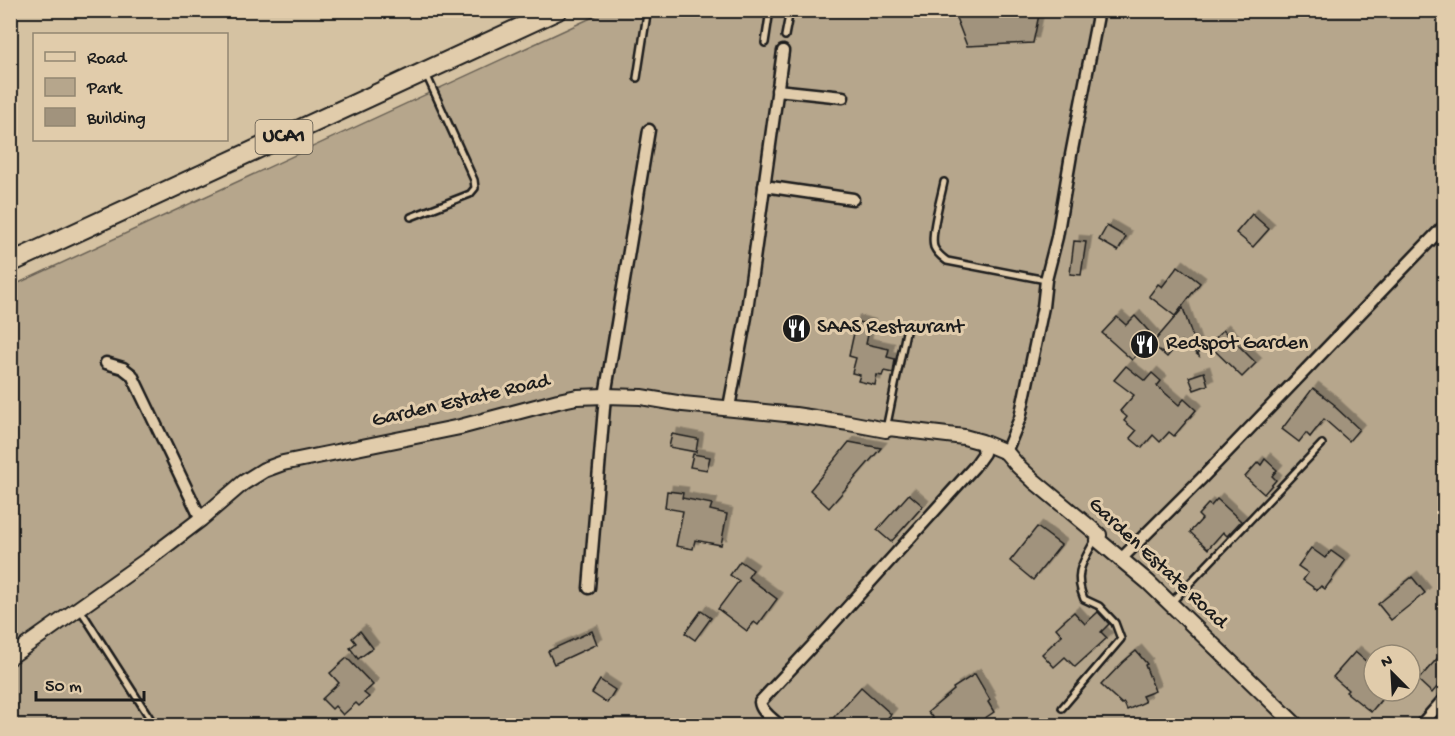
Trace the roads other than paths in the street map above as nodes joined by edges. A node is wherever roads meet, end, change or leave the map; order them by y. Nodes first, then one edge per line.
1 (558, 10) edge
2 (651, 10) edge
3 (770, 10) edge
4 (790, 10) edge
5 (1099, 10) edge
6 (784, 36) dead end
7 (765, 43) dead end
8 (783, 51) dead end
9 (425, 72) junction
10 (637, 78) dead end
11 (777, 90) junction
12 (843, 97) dead end
13 (649, 130) dead end
14 (944, 182) dead end
15 (764, 186) junction
16 (853, 199) dead end
17 (411, 217) dead end
18 (1444, 226) edge
19 (10, 263) edge
20 (1046, 280) junction
21 (908, 327) dead end
22 (106, 363) dead end
23 (605, 396) junction
24 (729, 407) junction
25 (886, 430) junction
26 (982, 442) junction
27 (1322, 444) dead end
28 (1006, 452) junction
29 (201, 519) junction
30 (1099, 535) junction
31 (1120, 560) junction
32 (589, 588) dead end
33 (1170, 604) junction
34 (80, 609) junction
35 (10, 657) edge
36 (1444, 699) edge
37 (1062, 708) dead end
38 (155, 726) edge
39 (780, 726) edge
40 (1297, 726) edge
41 (1420, 726) edge

1 - 9 main road, UCA1
2 - 10 lane
3 - 7 lane
4 - 6 lane
5 - 20 street
8 - 11 street
9 - 17 lane
9 - 19 main road, UCA1
11 - 12 street
11 - 15 street
13 - 23 street
14 - 20 lane
15 - 16 street
15 - 24 street
18 - 31 street
20 - 28 street
21 - 25 lane
22 - 29 street
23 - 24 street, Garden Estate Road
23 - 29 street, Garden Estate Road
23 - 32 street
24 - 25 street, Garden Estate Road
25 - 26 street, Garden Estate Road
26 - 28 street, Garden Estate Road
26 - 39 street
27 - 33 lane
28 - 30 street, Garden Estate Road
29 - 34 street, Garden Estate Road
30 - 31 street, Garden Estate Road
30 - 37 lane
31 - 33 street, Garden Estate Road
33 - 40 street, Garden Estate Road
34 - 35 street, Garden Estate Road
34 - 38 lane
36 - 41 street

